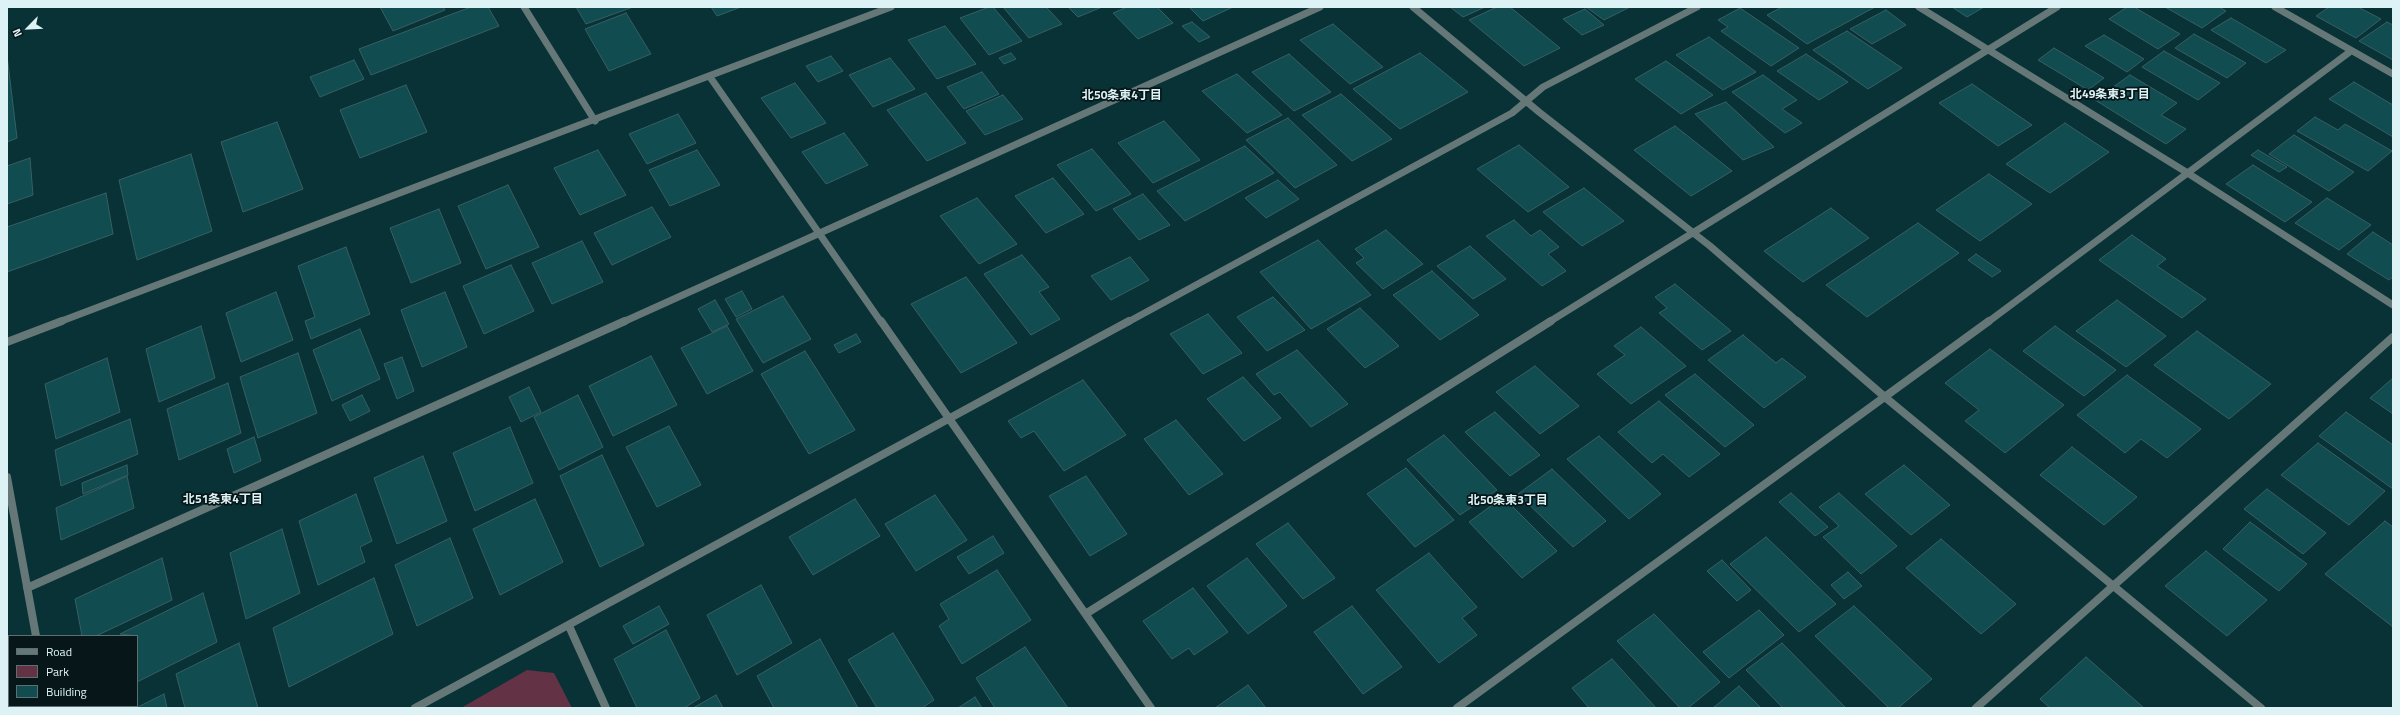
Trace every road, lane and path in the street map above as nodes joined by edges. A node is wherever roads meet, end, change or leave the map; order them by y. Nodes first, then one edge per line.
1 (524, 7) edge
2 (891, 7) edge
3 (1320, 7) edge
4 (1413, 7) edge
5 (1697, 7) edge
6 (1919, 7) edge
7 (2057, 7) edge
8 (2275, 7) edge
9 (2351, 50) junction
10 (1988, 51) junction
11 (2393, 74) edge
12 (710, 77) junction
13 (1527, 100) junction
14 (594, 121) junction
15 (2186, 172) junction
16 (1692, 232) junction
17 (820, 234) junction
18 (2393, 305) edge
19 (2393, 337) edge
20 (7, 342) edge
21 (1886, 398) junction
22 (949, 419) junction
23 (7, 477) edge
24 (2114, 587) junction
25 (27, 588) junction
26 (1087, 613) junction
27 (569, 626) junction
28 (36, 635) edge
29 (415, 708) edge
30 (606, 708) edge
31 (1151, 708) edge
32 (1457, 708) edge
33 (1976, 708) edge
34 (2261, 708) edge

1 - 14 street
2 - 12 street
3 - 17 street
4 - 13 street
5 - 13 street
6 - 10 street
7 - 10 street
8 - 9 street
9 - 11 street
9 - 15 street
10 - 15 street
10 - 16 street
12 - 14 street
12 - 17 street
13 - 16 street
13 - 22 street
14 - 20 street
15 - 18 street
15 - 21 street
16 - 21 street
16 - 26 street
17 - 22 street
17 - 25 street
19 - 24 street
21 - 24 street
21 - 32 street
22 - 26 street
22 - 27 street
23 - 25 street
24 - 33 street
24 - 34 street
25 - 28 street
26 - 31 street
27 - 29 street
27 - 30 street

